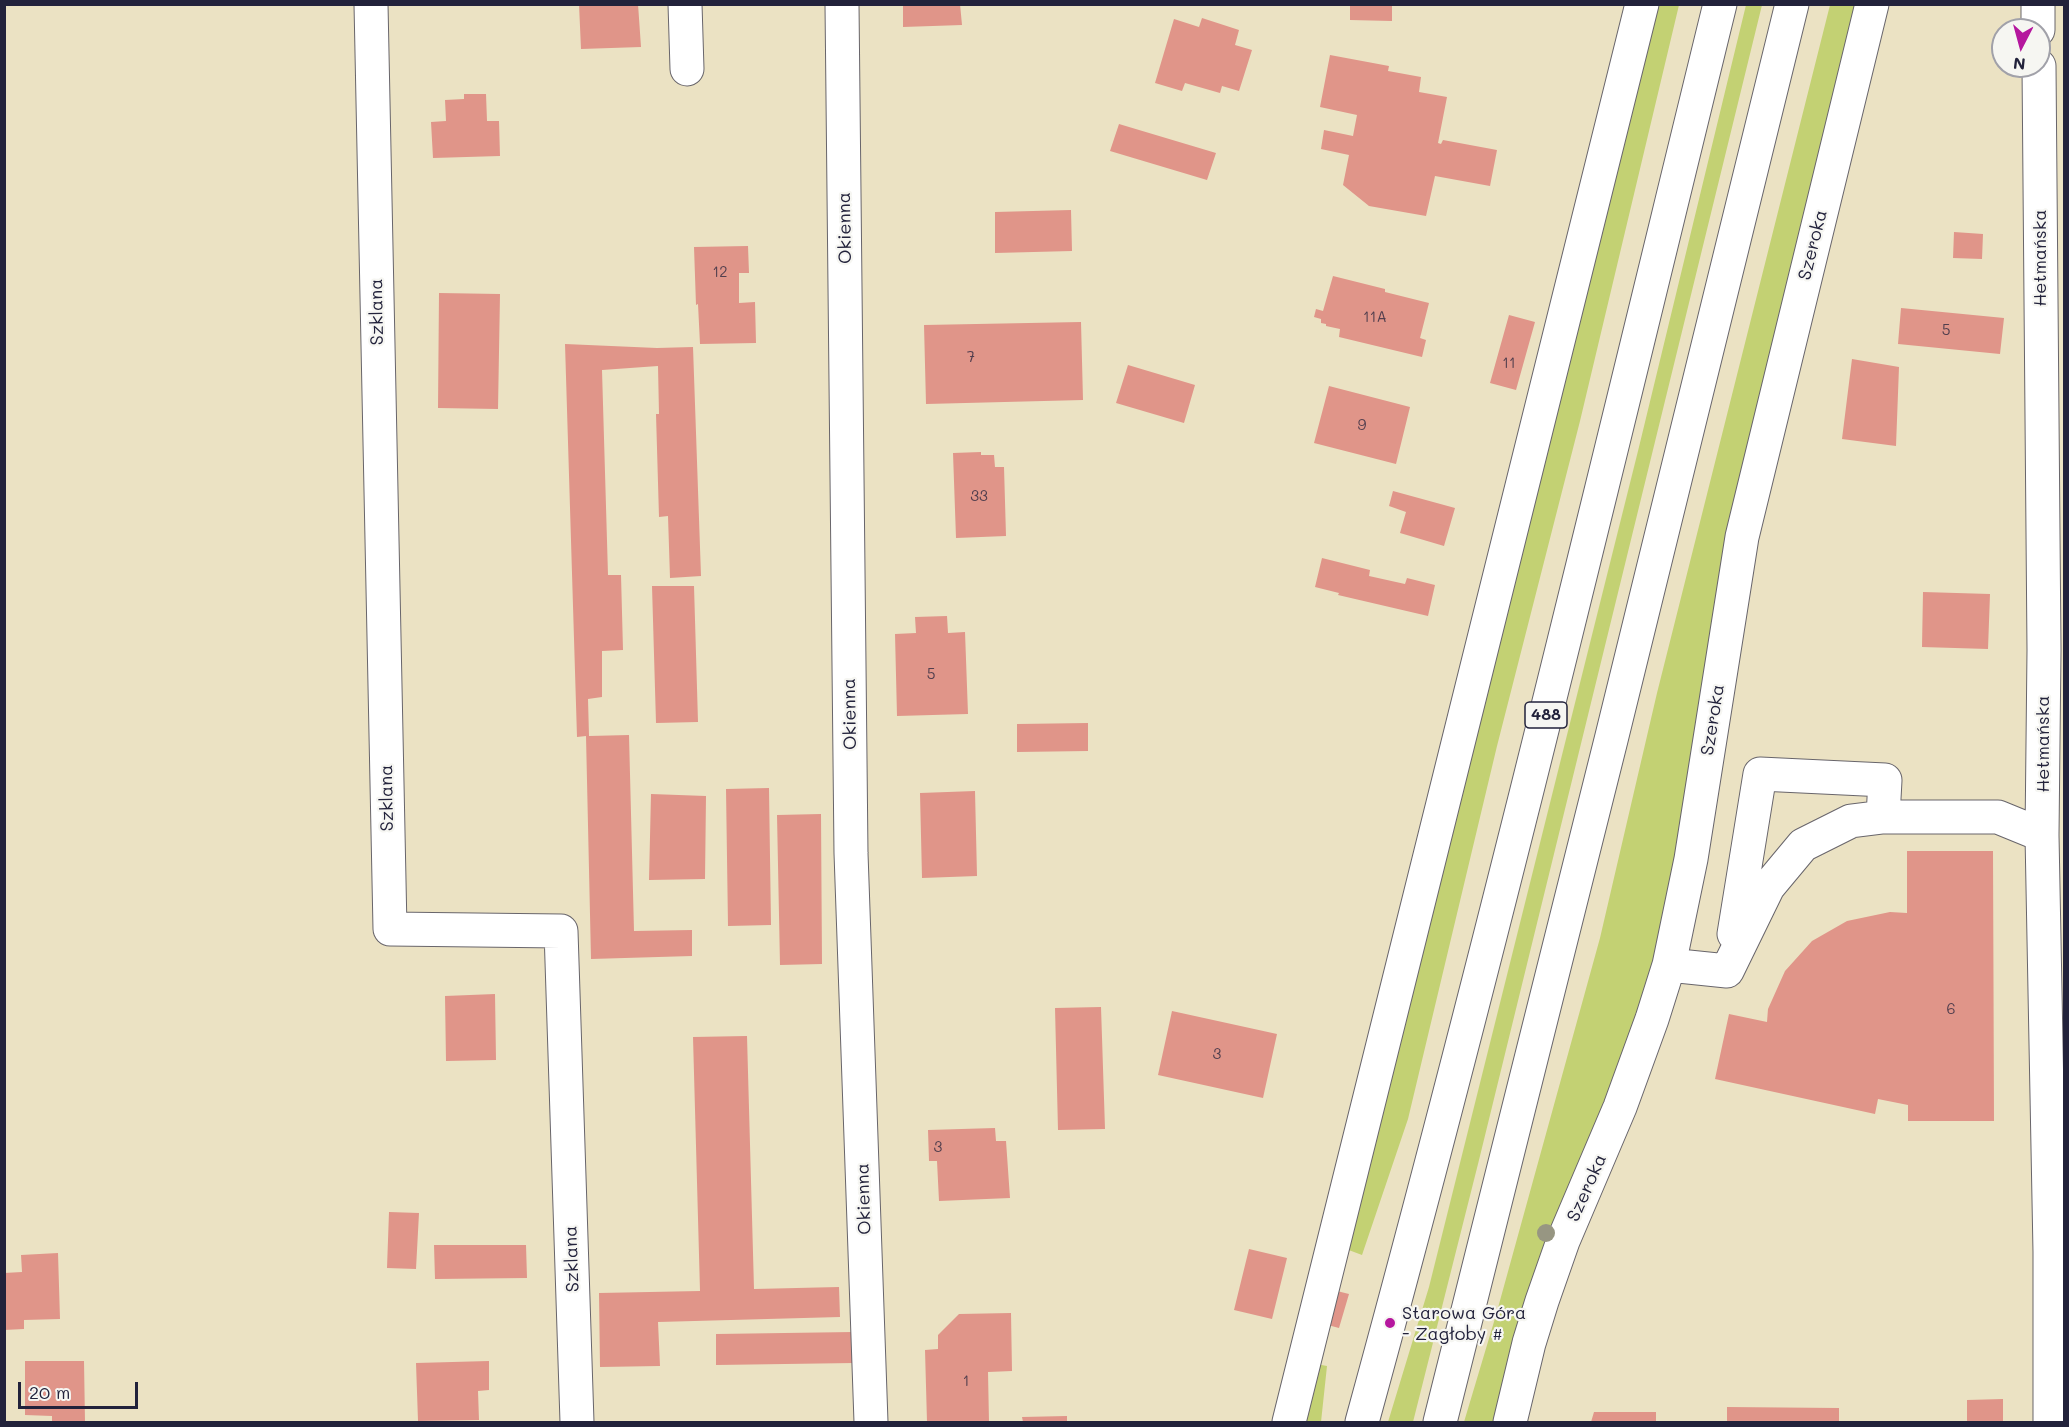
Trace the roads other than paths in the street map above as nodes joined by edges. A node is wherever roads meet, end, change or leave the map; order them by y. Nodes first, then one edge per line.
1 (371, 4) edge
2 (685, 4) edge
3 (842, 4) edge
4 (1642, 4) edge
5 (1720, 4) edge
6 (1792, 4) edge
7 (1872, 4) edge
8 (687, 69) dead end
9 (2039, 78) edge
10 (1883, 817) junction
11 (2042, 835) junction
12 (1669, 964) junction
13 (1727, 971) junction
14 (577, 1422) edge
15 (871, 1422) edge
16 (1289, 1422) edge
17 (1362, 1422) edge
18 (1440, 1422) edge
19 (1510, 1422) edge
20 (2050, 1422) edge

1 - 14 street, Szklana
2 - 8 street
3 - 15 street, Okienna
4 - 16 street
5 - 17 street, 488
6 - 18 street
7 - 12 street, Szeroka
9 - 11 street, Hetmańska
10 - 11 street
10 - 13 street
10 - 13 street
11 - 20 street, Hetmańska
12 - 13 street
12 - 19 street, Szeroka

